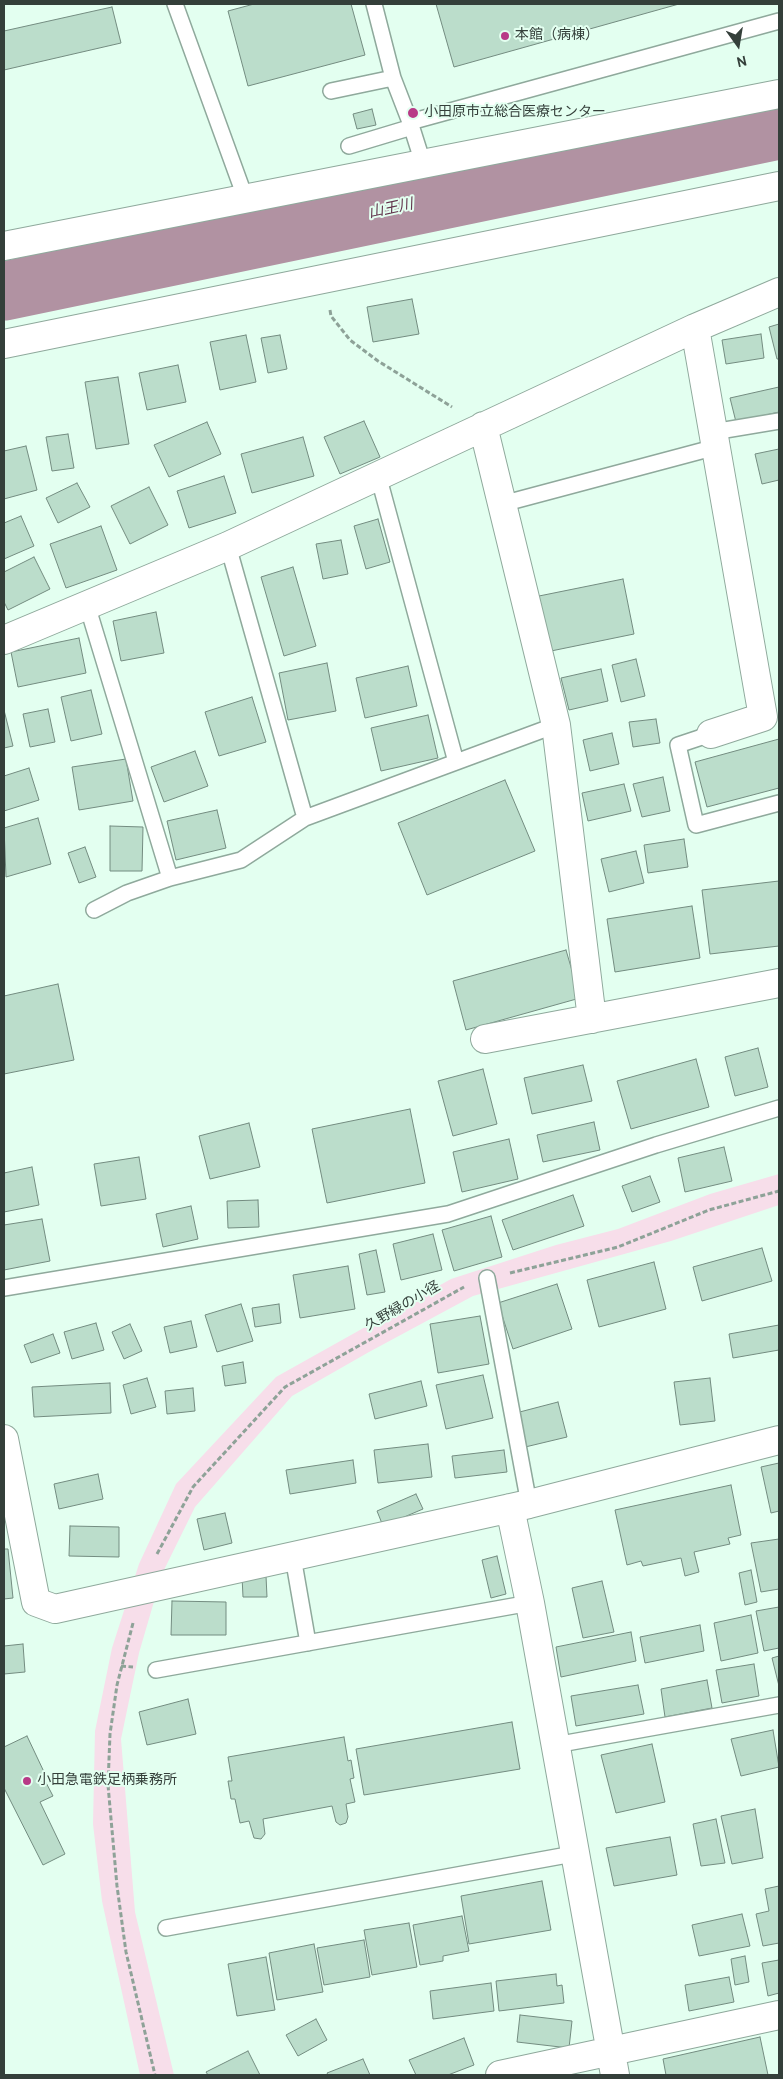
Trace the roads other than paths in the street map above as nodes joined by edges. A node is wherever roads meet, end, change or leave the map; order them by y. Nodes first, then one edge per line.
1 (175, 4) edge
2 (374, 4) edge
3 (779, 21) edge
4 (393, 78) junction
5 (331, 91) dead end
6 (779, 94) edge
7 (411, 125) junction
8 (349, 146) dead end
9 (423, 163) junction
10 (779, 186) edge
11 (245, 197) junction
12 (4, 246) edge
13 (779, 292) edge
14 (695, 328) junction
15 (4, 344) edge
16 (779, 421) edge
17 (483, 426) junction
18 (714, 440) junction
19 (378, 475) junction
20 (502, 504) junction
21 (228, 546) junction
22 (87, 604) junction
23 (4, 640) edge
24 (556, 725) junction
25 (711, 734) joint
26 (456, 762) junction
27 (779, 803) edge
28 (305, 818) junction
29 (170, 878) junction
30 (94, 910) dead end
31 (779, 983) edge
32 (592, 1018) junction
33 (486, 1039) dead end
34 (779, 1108) edge
35 (487, 1278) road end
36 (4, 1288) edge
37 (779, 1440) edge
38 (4, 1446) edge
39 (519, 1506) junction
40 (293, 1557) junction
41 (530, 1603) junction
42 (308, 1642) junction
43 (156, 1670) dead end
44 (779, 1706) edge
45 (555, 1745) junction
46 (573, 1854) junction
47 (166, 1928) dead end
48 (779, 2015) edge
49 (613, 2063) edge
50 (500, 2075) edge

1 - 11 lane
2 - 4 lane
3 - 7 lane
4 - 5 lane
4 - 7 lane
6 - 9 street
7 - 8 lane
7 - 9 lane
9 - 11 street
10 - 15 street
11 - 12 street
13 - 14 street
14 - 17 street
14 - 18 street
16 - 18 lane
17 - 19 street
17 - 20 street
18 - 20 lane
18 - 25 street
19 - 21 street
19 - 26 lane
20 - 24 street
21 - 22 street
21 - 28 lane
22 - 23 street
22 - 29 lane
24 - 26 lane
24 - 32 street
25 - 27 lane
26 - 28 lane
28 - 29 lane
29 - 30 lane
31 - 32 street
32 - 33 street
34 - 36 lane
35 - 39 lane
37 - 39 street
38 - 40 street
39 - 40 street
39 - 41 street
40 - 42 lane
41 - 42 lane
41 - 45 street
42 - 43 lane
44 - 45 lane
45 - 46 street
46 - 47 lane
46 - 49 street
48 - 49 street
49 - 50 street

